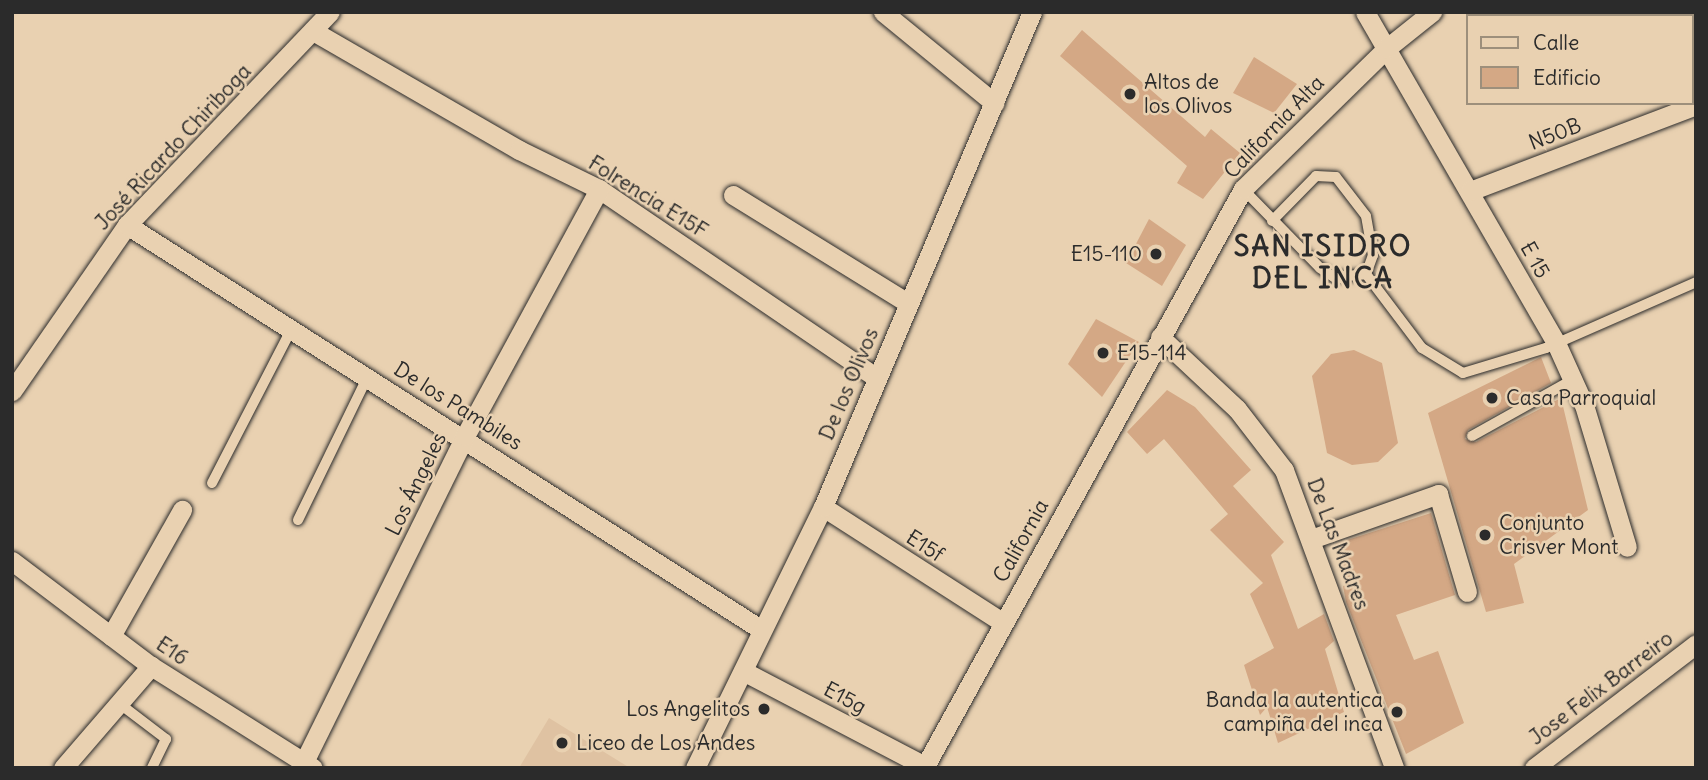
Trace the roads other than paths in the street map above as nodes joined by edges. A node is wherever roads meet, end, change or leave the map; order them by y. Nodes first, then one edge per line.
1 (330, 12) edge
2 (883, 12) edge
3 (1032, 12) edge
4 (1365, 12) edge
5 (1432, 12) edge
6 (313, 31) junction
7 (1387, 48) junction
8 (994, 103) junction
9 (1696, 105) edge
10 (599, 188) junction
11 (1243, 189) junction
12 (1470, 191) junction
13 (733, 195) dead end
14 (1272, 221) junction
15 (127, 225) junction
16 (1366, 274) junction
17 (1696, 282) edge
18 (908, 303) junction
19 (292, 328) junction
20 (1160, 337) junction
21 (1556, 343) junction
22 (369, 376) junction
23 (876, 377) junction
24 (1572, 380) junction
25 (12, 391) edge
26 (465, 436) junction
27 (1472, 436) dead end
28 (212, 483) dead end
29 (823, 507) junction
30 (183, 510) dead end
31 (298, 520) dead end
32 (1314, 538) junction
33 (1627, 547) dead end
34 (12, 561) edge
35 (1467, 592) dead end
36 (1002, 622) junction
37 (762, 630) junction
38 (110, 636) junction
39 (1696, 644) edge
40 (151, 666) junction
41 (743, 671) junction
42 (120, 704) junction
43 (307, 766) edge
44 (924, 767) edge
45 (63, 768) edge
46 (152, 768) edge
47 (695, 768) edge
48 (1394, 768) edge
49 (1534, 768) edge

1 - 6 street, José Ricardo Chiriboga
2 - 8 street
3 - 8 street, De los Olivos
4 - 7 street, E 15
5 - 7 street, California Alta
6 - 10 street, Folrencia E15F
6 - 15 street, José Ricardo Chiriboga
7 - 11 street, California Alta
7 - 12 street, E 15
8 - 18 street, De los Olivos
9 - 12 street, N50B
10 - 23 street, Folrencia E15F
10 - 26 street, Los Ángeles
11 - 14 lane
11 - 20 street, California Alta
12 - 21 street, E 15
13 - 18 street
14 - 16 lane
14 - 16 lane
15 - 19 street, De los Pambiles
15 - 25 street, José Ricardo Chiriboga
16 - 21 lane
17 - 21 lane
18 - 23 street, De los Olivos
19 - 22 street, De los Pambiles
19 - 28 lane
20 - 32 street, De Las Madres
20 - 36 street, California
21 - 24 street, E 15
22 - 26 street, De los Pambiles
22 - 31 lane
23 - 29 street, De los Olivos
24 - 27 lane
24 - 33 street, E 15
26 - 37 street, De los Pambiles
26 - 43 street, Los Ángeles
29 - 36 street, E15f
29 - 37 street, De los Olivos
30 - 38 street
32 - 35 street
32 - 48 street, De Las Madres
34 - 38 street, E16
36 - 44 street, California
37 - 41 street, De los Olivos
38 - 40 street, E16
39 - 49 street, Jose Felix Barreiro
40 - 42 street
40 - 43 street, E16
41 - 44 street, E15g
41 - 47 street, De los Olivos
42 - 45 street
42 - 46 lane

